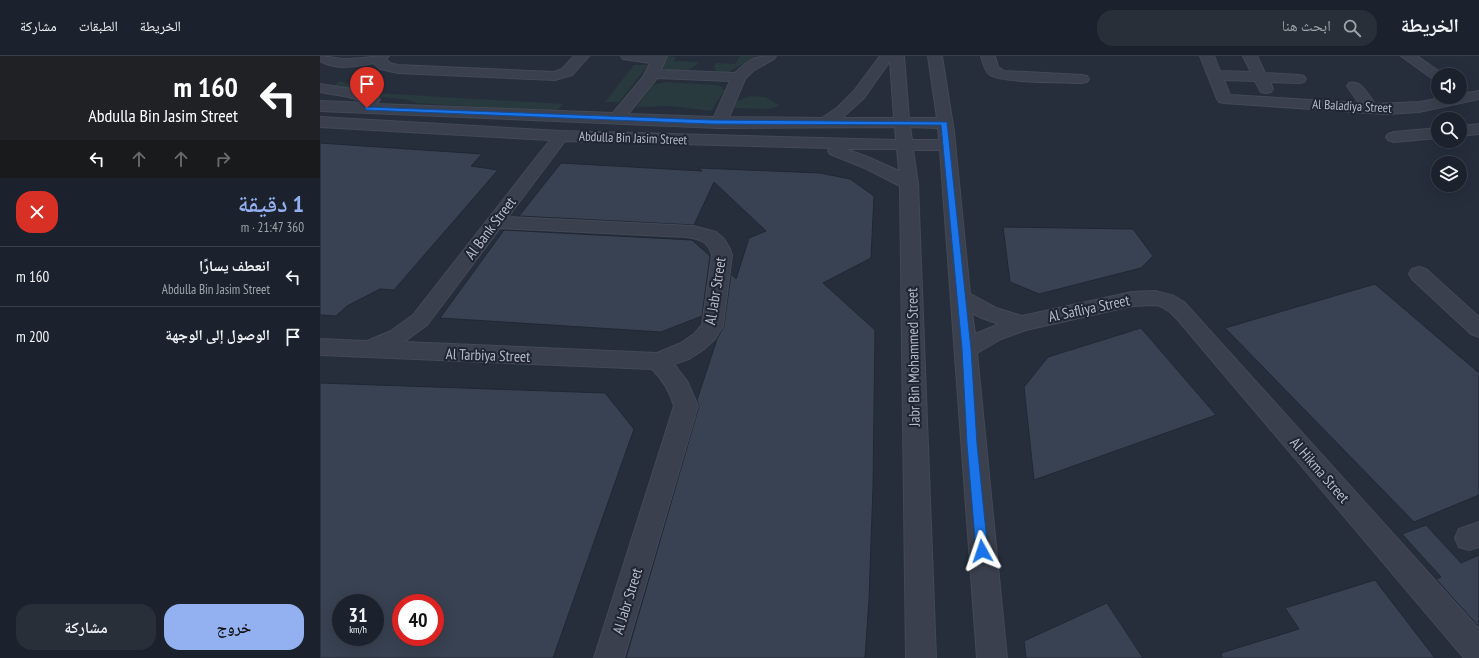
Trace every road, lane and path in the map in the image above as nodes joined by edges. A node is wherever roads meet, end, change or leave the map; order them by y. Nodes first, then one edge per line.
1 (582, 56) edge
2 (628, 56) edge
3 (769, 56) edge
4 (887, 56) edge
5 (898, 56) edge
6 (935, 56) edge
7 (988, 56) edge
8 (1207, 56) edge
9 (1250, 56) edge
10 (1408, 56) edge
11 (375, 58) edge
12 (660, 58) edge
13 (322, 61) edge
14 (1431, 71) edge
15 (652, 74) junction
16 (1214, 75) junction
17 (738, 77) junction
18 (1260, 77) junction
19 (1299, 79) dead end
20 (1082, 80) dead end
21 (1354, 86) dead end
22 (322, 88) edge
23 (1472, 96) edge
24 (1272, 102) junction
25 (320, 106) edge
26 (1371, 109) junction
27 (398, 110) junction
28 (620, 116) junction
29 (721, 118) junction
30 (320, 122) edge
31 (944, 123) junction
32 (822, 124) junction
33 (1479, 129) edge
34 (1467, 130) edge
35 (904, 134) junction
36 (1431, 134) edge
37 (561, 136) junction
38 (1394, 137) dead end
39 (798, 143) junction
40 (947, 145) junction
41 (909, 184) junction
42 (496, 222) junction
43 (1418, 274) dead end
44 (961, 298) junction
45 (1155, 298) joint
46 (420, 320) junction
47 (1022, 322) junction
48 (1477, 324) edge
49 (320, 347) edge
50 (371, 348) junction
51 (966, 349) junction
52 (426, 352) junction
53 (657, 362) junction
54 (1479, 652) edge
55 (609, 658) edge
56 (921, 658) edge
57 (992, 658) edge

1 - 11 street
2 - 12 street
3 - 17 street
4 - 32 street
5 - 35 street, Jabr Bin Mohammed Street
6 - 31 street
7 - 20 street
8 - 16 street
9 - 18 street
10 - 14 street
11 - 13 street
11 - 22 street
12 - 15 street
15 - 17 street
15 - 28 street
16 - 18 street
16 - 24 street, Al Baladiya Street
17 - 29 street
18 - 19 street
18 - 24 street
21 - 26 street
22 - 27 street
23 - 26 street, Al Baladiya Street
24 - 26 street, Al Baladiya Street
25 - 27 street, Abdulla Bin Jasim Street
27 - 28 street, Abdulla Bin Jasim Street
28 - 29 street, Abdulla Bin Jasim Street
29 - 32 street, Abdulla Bin Jasim Street
30 - 37 street, Abdulla Bin Jasim Street
31 - 35 street, Abdulla Bin Jasim Street
31 - 40 street
32 - 35 street, Abdulla Bin Jasim Street
33 - 34 street
35 - 39 street, Abdulla Bin Jasim Street
35 - 40 street, Abdulla Bin Jasim Street
35 - 41 street, Jabr Bin Mohammed Street
36 - 38 street
37 - 39 street, Abdulla Bin Jasim Street
37 - 42 street, Al Bank Street
39 - 41 street
40 - 44 street
41 - 56 street, Jabr Bin Mohammed Street
42 - 46 street, Al Bank Street
42 - 53 street, Al Jabr Street
43 - 48 street
44 - 47 street, Al Safliya Street
44 - 51 street
45 - 47 street, Al Safliya Street
45 - 54 street, Al Hikma Street
46 - 50 street, Al Bank Street
46 - 52 street, Al Bank Street
47 - 51 street, Al Safliya Street
49 - 50 street, Al Tarbiya Street
50 - 52 street, Al Tarbiya Street
51 - 57 street
52 - 53 street, Al Tarbiya Street
53 - 55 street, Al Jabr Street

